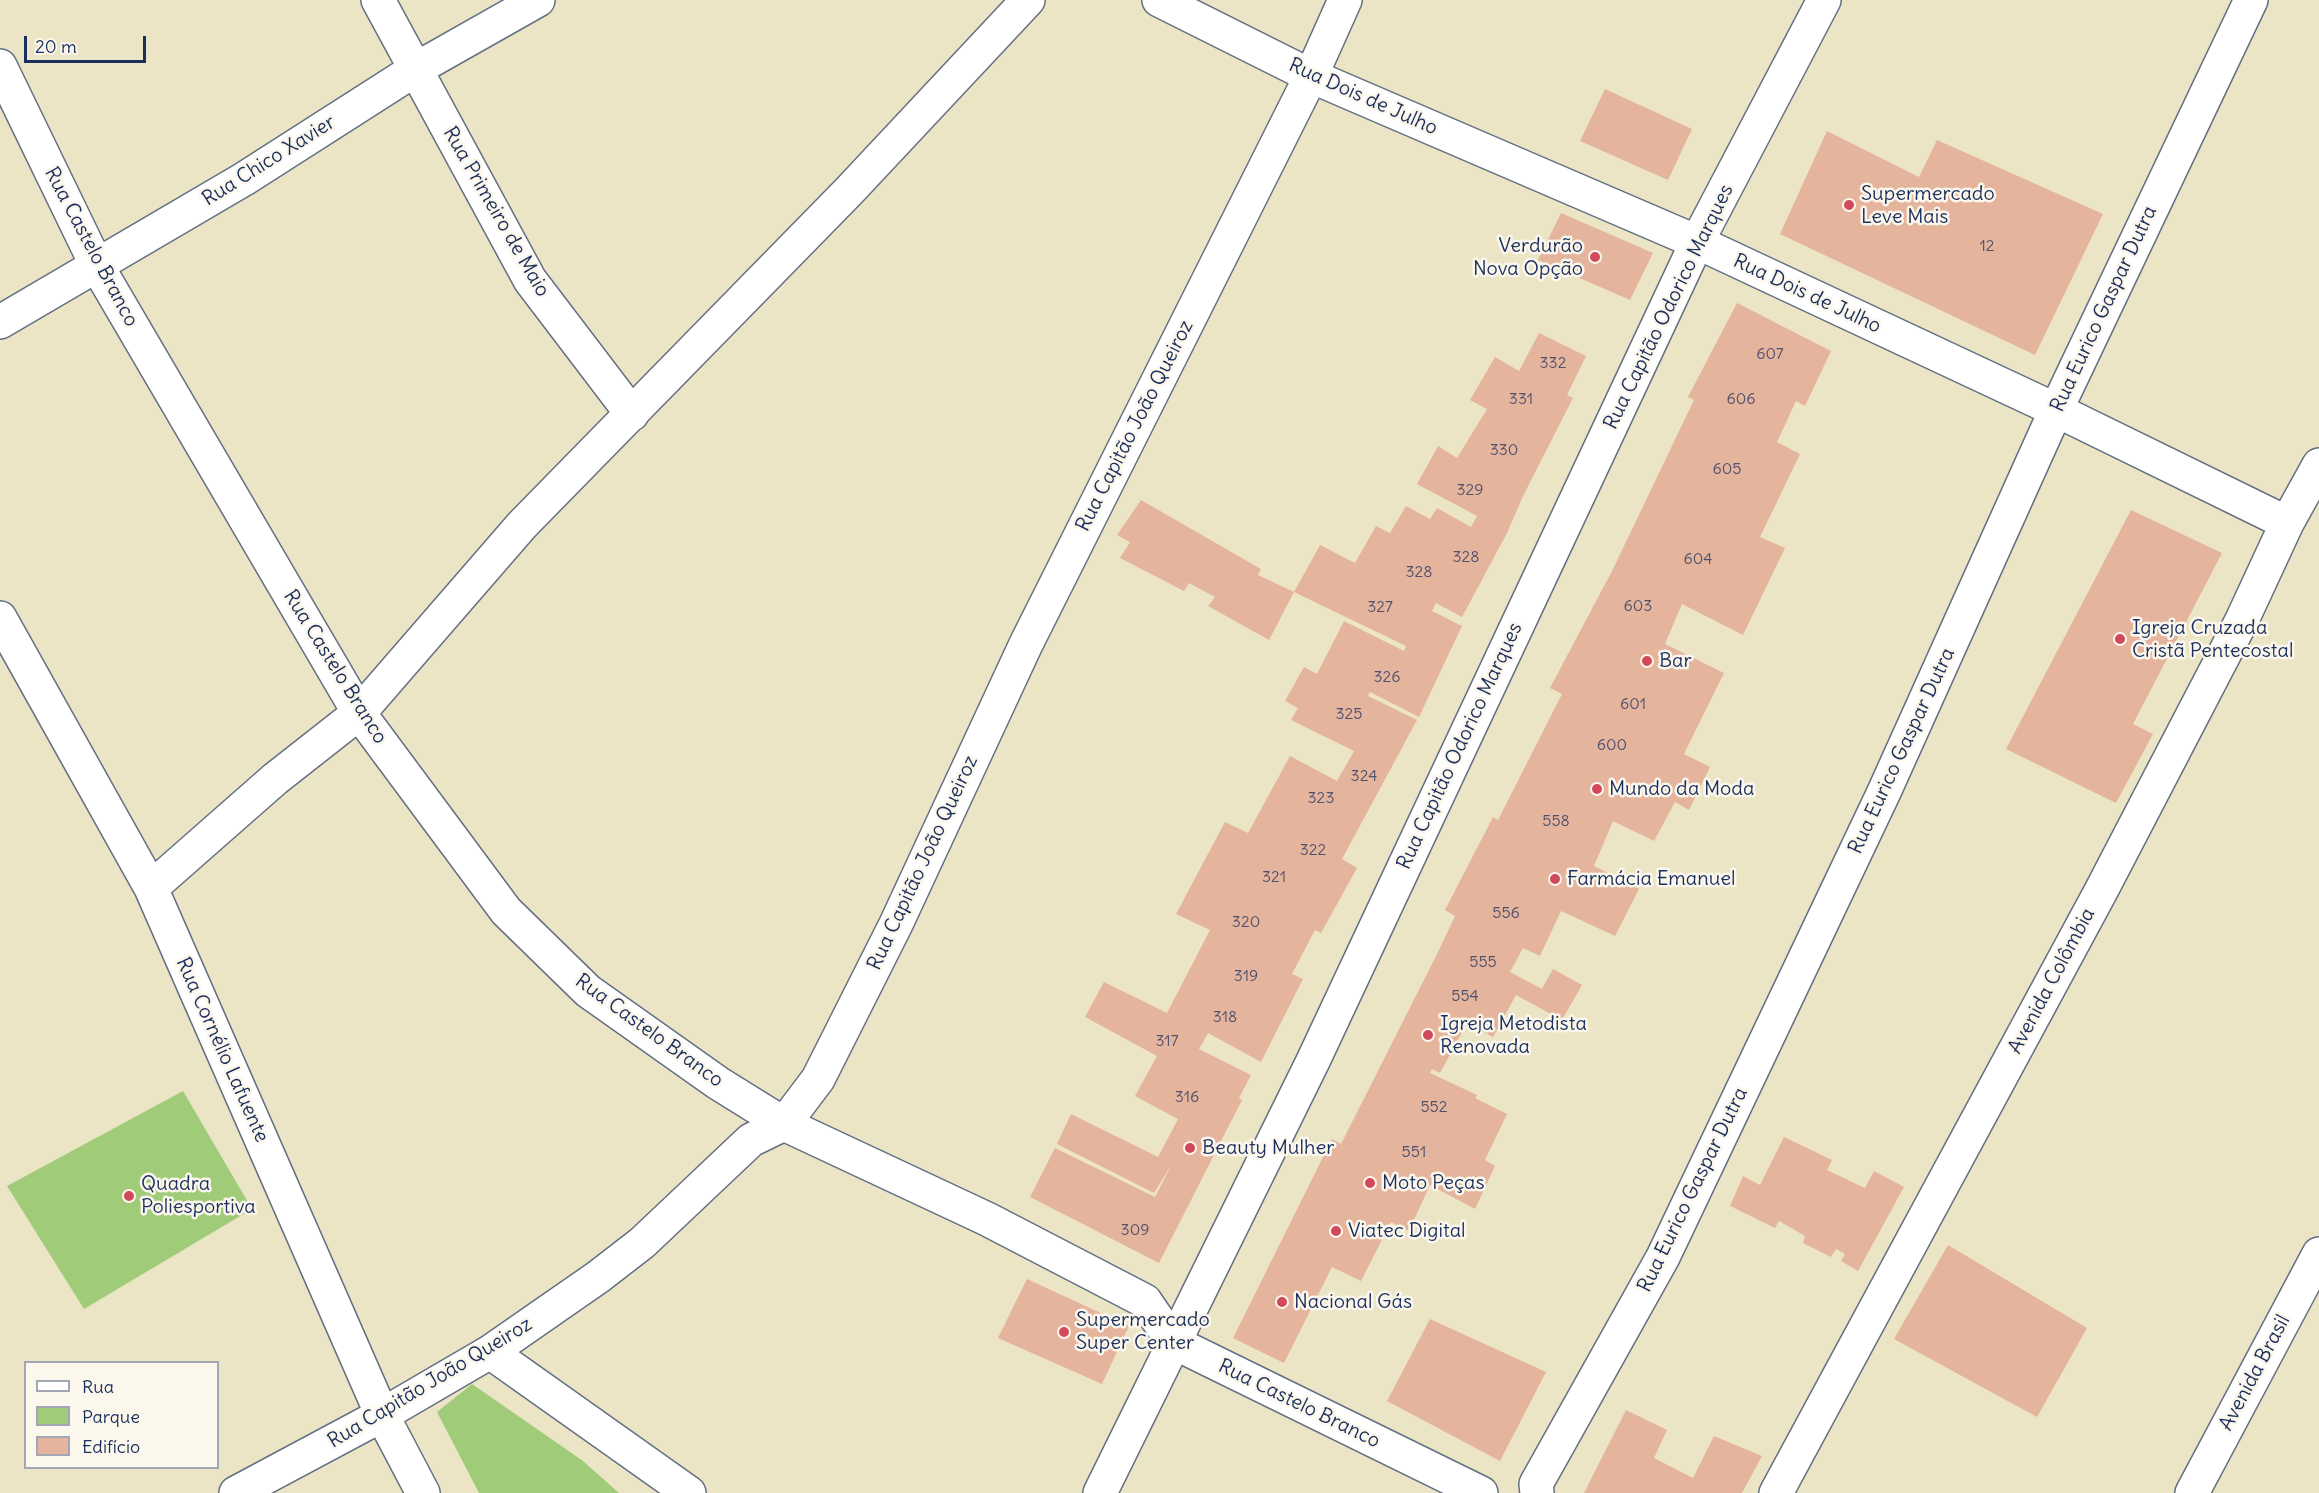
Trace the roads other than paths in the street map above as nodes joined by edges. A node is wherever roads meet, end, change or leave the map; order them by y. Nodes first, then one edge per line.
1 (378, 0) edge
2 (538, 0) edge
3 (1028, 0) edge
4 (1159, 0) edge
5 (1345, 0) edge
6 (1824, 0) edge
7 (2251, 0) edge
8 (0, 66) edge
9 (416, 69) junction
10 (1311, 76) junction
11 (1697, 242) junction
12 (96, 264) junction
13 (0, 322) edge
14 (2056, 410) junction
15 (632, 414) junction
16 (2319, 465) edge
17 (2287, 522) junction
18 (0, 618) edge
19 (360, 713) junction
20 (151, 888) junction
21 (784, 1124) junction
22 (2319, 1254) edge
23 (1173, 1342) junction
24 (490, 1352) junction
25 (382, 1415) junction
26 (236, 1493) edge
27 (423, 1493) edge
28 (689, 1493) edge
29 (1100, 1493) edge
30 (1481, 1493) edge
31 (1537, 1493) edge
32 (1776, 1493) edge
33 (2192, 1493) edge

1 - 9 street, Rua Primeiro de Maio
2 - 9 street, Rua Chico Xavier
3 - 15 street
4 - 10 street, Rua Dois de Julho
5 - 10 street, Rua Capitão João Queiroz
6 - 11 street, Rua Capitão Odorico Marques
7 - 14 street, Rua Eurico Gaspar Dutra
8 - 12 street, Rua Castelo Branco
9 - 12 street, Rua Chico Xavier
9 - 15 street, Rua Primeiro de Maio
10 - 11 street, Rua Dois de Julho
10 - 21 street, Rua Capitão João Queiroz
11 - 14 street, Rua Dois de Julho
11 - 23 street, Rua Capitão Odorico Marques
12 - 13 street, Rua Chico Xavier
12 - 19 street, Rua Castelo Branco
14 - 17 street, Rua Dois de Julho
14 - 31 street, Rua Eurico Gaspar Dutra
15 - 19 street
16 - 17 street, Avenida Colômbia
17 - 32 street, Avenida Colômbia
18 - 20 street, Rua Cornélio Lafuente
19 - 20 street
19 - 21 street, Rua Castelo Branco
20 - 25 street, Rua Cornélio Lafuente
21 - 23 street, Rua Castelo Branco
21 - 24 street, Rua Capitão João Queiroz
22 - 33 street, Avenida Brasil
23 - 29 street, Rua Capitão Odorico Marques
23 - 30 street, Rua Castelo Branco
24 - 25 street, Rua Capitão João Queiroz
24 - 28 street
25 - 26 street, Rua Capitão João Queiroz
25 - 27 street, Rua Cornélio Lafuente

